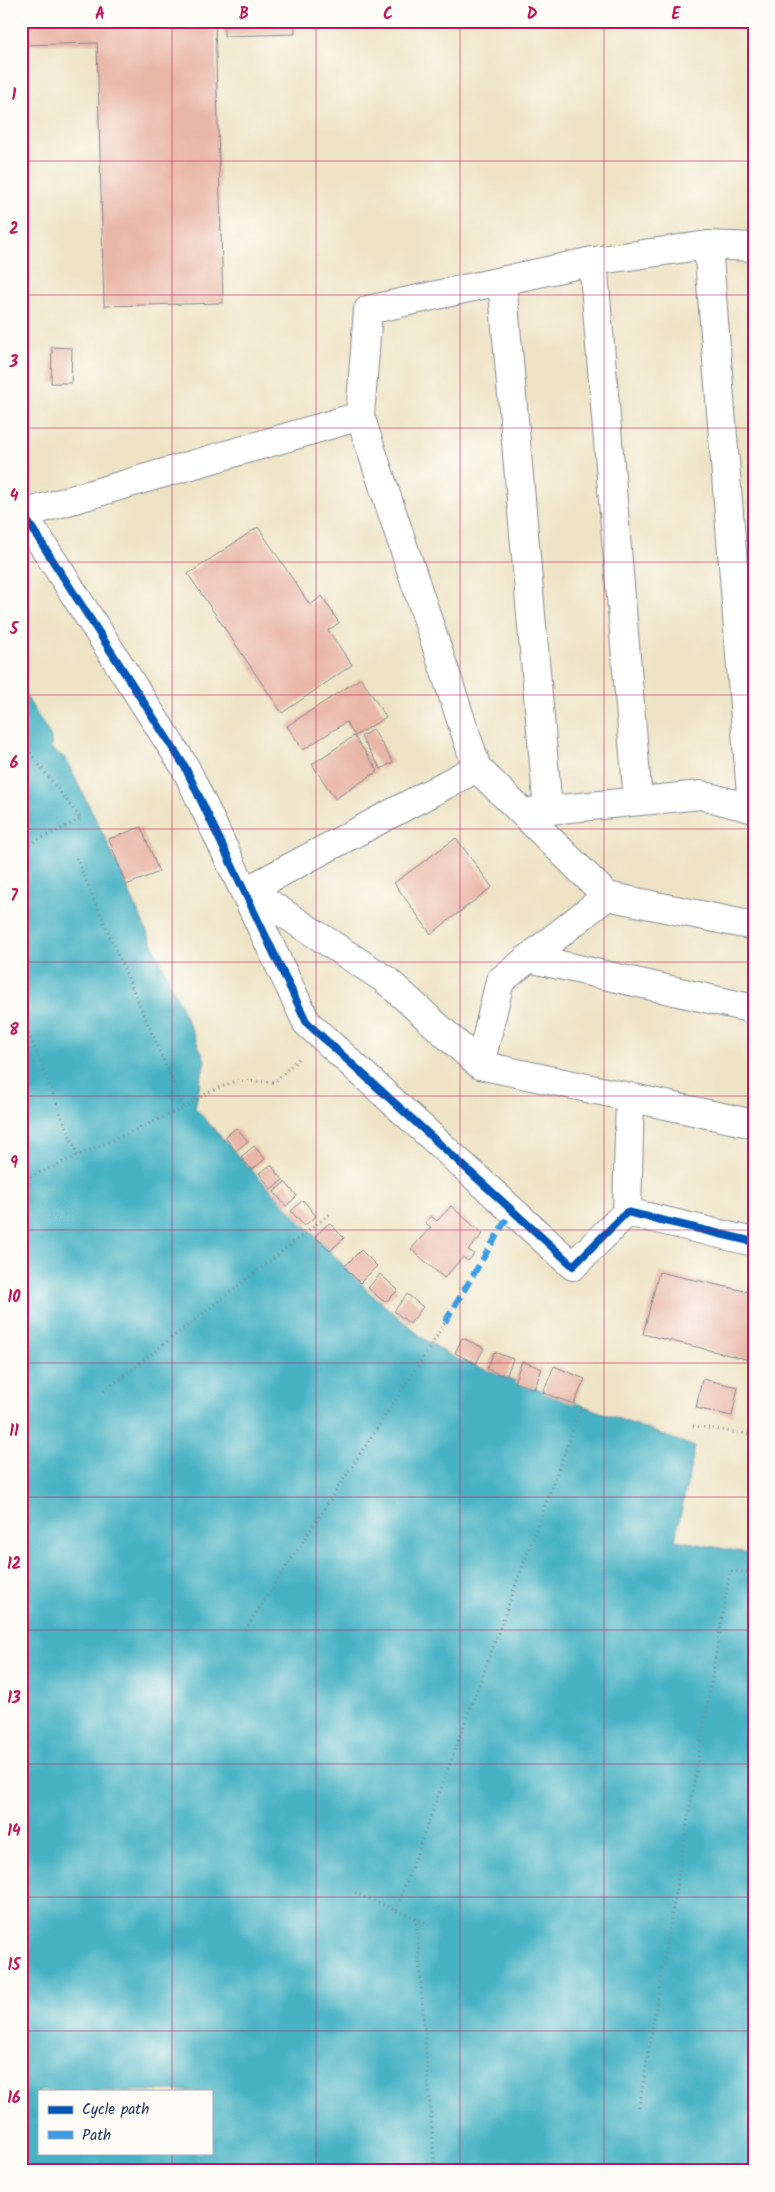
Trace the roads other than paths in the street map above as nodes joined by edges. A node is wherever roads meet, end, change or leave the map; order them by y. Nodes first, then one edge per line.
1 (708, 244) junction
2 (754, 247) edge
3 (593, 261) junction
4 (502, 281) junction
5 (360, 416) junction
6 (22, 513) edge
7 (477, 768) junction
8 (638, 801) junction
9 (753, 808) edge
10 (535, 812) junction
11 (244, 888) junction
12 (607, 896) junction
13 (754, 926) edge
14 (529, 958) junction
15 (754, 1009) edge
16 (480, 1065) junction
17 (630, 1097) junction
18 (754, 1124) edge
19 (627, 1212) junction
20 (754, 1242) edge

1 - 2 lane
1 - 3 lane
1 - 9 lane
3 - 4 lane
3 - 8 lane
4 - 5 lane
4 - 10 lane
5 - 6 lane
5 - 7 lane
6 - 11 lane
7 - 10 lane
7 - 11 lane
8 - 9 lane
8 - 10 lane
10 - 12 lane
11 - 16 lane
11 - 19 lane
12 - 13 lane
12 - 14 lane
14 - 15 lane
14 - 16 lane
16 - 17 lane
17 - 18 lane
17 - 19 lane
19 - 20 lane

